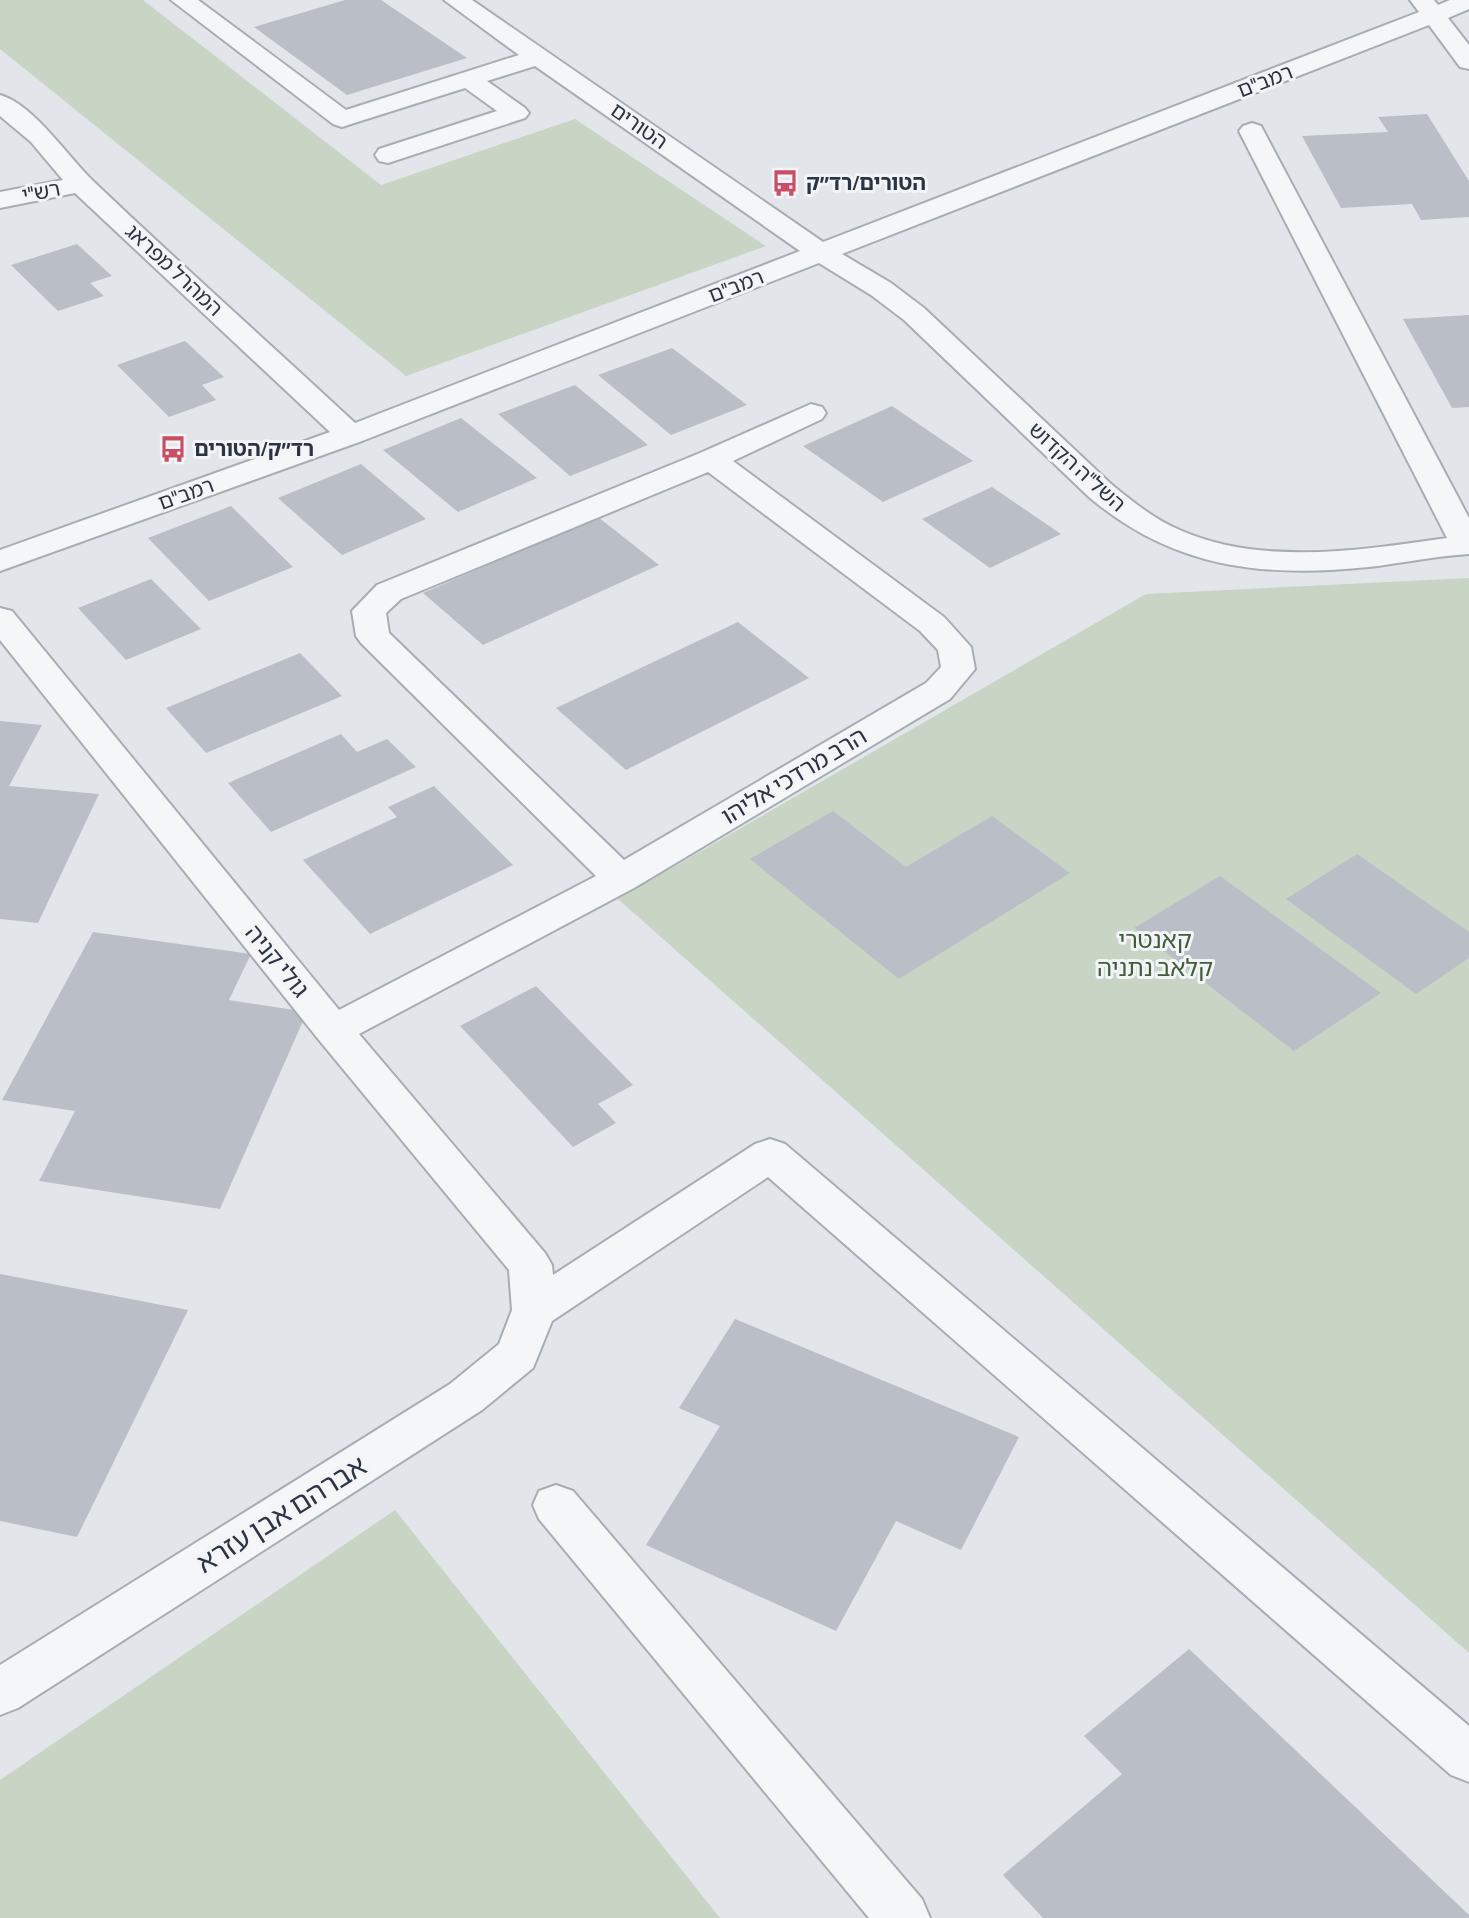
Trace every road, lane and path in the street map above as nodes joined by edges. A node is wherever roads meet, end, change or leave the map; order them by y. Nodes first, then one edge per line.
1 (183, 0) edge
2 (456, 0) edge
3 (1469, 1) edge
4 (1428, 8) edge
5 (538, 57) junction
6 (1469, 62) edge
7 (468, 79) junction
8 (0, 103) edge
9 (1252, 131) dead end
10 (388, 155) dead end
11 (81, 184) junction
12 (0, 200) edge
13 (821, 253) junction
14 (811, 413) dead end
15 (351, 435) junction
16 (711, 460) junction
17 (1468, 545) edge
18 (0, 561) edge
19 (0, 618) edge
20 (621, 878) junction
21 (333, 1030) junction
22 (534, 1310) junction
23 (556, 1505) dead end
24 (0, 1692) edge
25 (1469, 1758) edge
26 (903, 1918) edge

1 - 7 street
2 - 5 street, הטורים
3 - 4 street, רמב"ם
4 - 6 street
4 - 13 street, רמב"ם
5 - 7 street
5 - 13 street, הטורים
7 - 10 street
8 - 11 street, המהרל מפראג
9 - 17 street
11 - 12 street, רש"י
11 - 15 street, המהרל מפראג
13 - 15 street, רמב"ם
13 - 17 street, השל"ה הקדוש
14 - 16 street
15 - 18 street, רמב"ם
16 - 20 street, הרב מרדכי אליהו
16 - 20 street
19 - 21 street, גולי קניה
20 - 21 street, הרב מרדכי אליהו
21 - 22 street, גולי קניה
22 - 24 street, אברהם אבן עזרא
22 - 25 street
23 - 26 street

